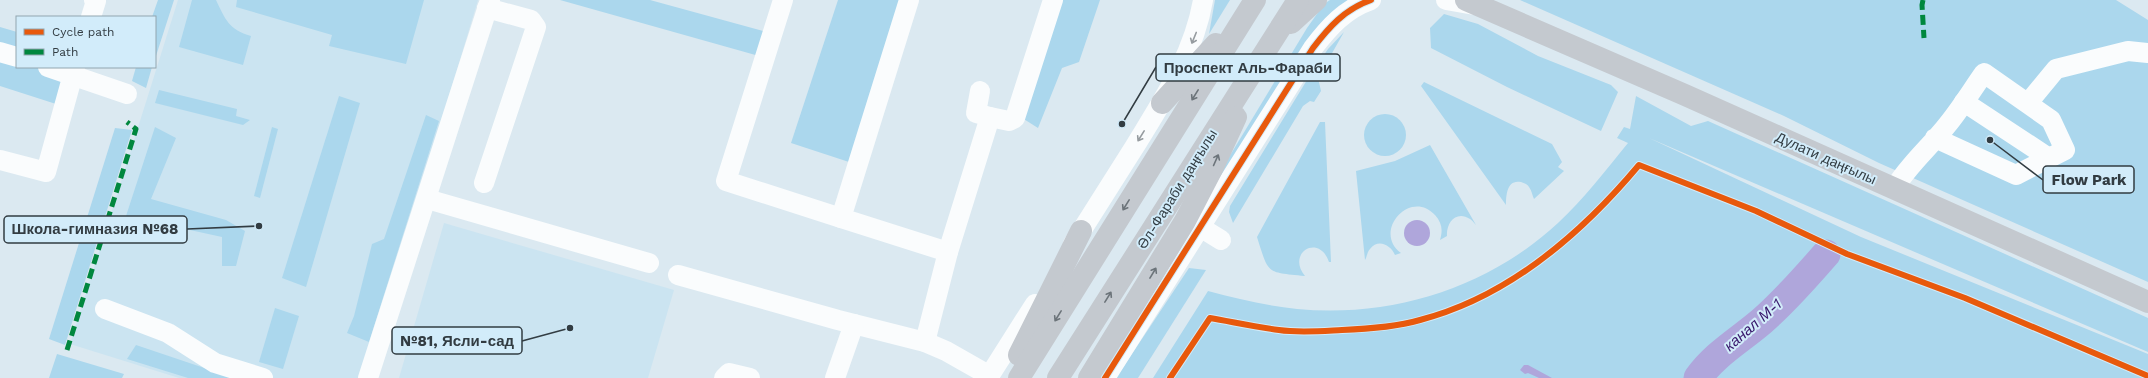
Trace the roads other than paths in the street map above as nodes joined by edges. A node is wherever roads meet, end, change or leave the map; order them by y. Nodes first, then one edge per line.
1 (783, 0) edge
2 (909, 0) edge
3 (1054, 0) edge
4 (1203, 0) edge
5 (1298, 0) edge
6 (1316, 0) edge
7 (1371, 0) edge
8 (1446, 0) edge
9 (1255, 1) edge
10 (1475, 2) edge
11 (488, 4) edge
12 (1270, 43) junction
13 (0, 52) edge
14 (2148, 53) edge
15 (16, 57) edge
16 (54, 68) edge
17 (74, 71) edge
18 (980, 91) dead end
19 (127, 94) dead end
20 (1964, 102) junction
21 (1162, 103) junction
22 (2028, 103) junction
23 (990, 117) junction
24 (1935, 138) junction
25 (2049, 158) junction
26 (0, 160) edge
27 (484, 183) dead end
28 (1894, 189) junction
29 (427, 199) junction
30 (841, 218) junction
31 (1200, 227) junction
32 (1081, 231) joint
33 (1221, 240) dead end
34 (948, 252) junction
35 (649, 263) dead end
36 (678, 275) dead end
37 (2148, 302) edge
38 (105, 309) dead end
39 (854, 324) junction
40 (925, 342) junction
41 (995, 377) edge
42 (264, 378) edge
43 (368, 378) edge
44 (724, 378) edge
45 (750, 378) edge
46 (835, 378) edge
47 (1019, 378) edge
48 (1058, 378) edge
49 (1089, 378) edge
50 (1105, 378) edge

1 - 30 street
2 - 30 street
3 - 23 street
4 -> 21 street
5 - 12 main road, Әл-Фараби даңғылы
6 - 12 main road
7 - 31 street
8 - 10 street
9 - 21 main road
9 -> 47 main road
10 - 28 main road, Дулати даңғылы
11 - 27 street
11 - 29 street
48 -> 12 main road, Әл-Фараби даңғылы
49 -> 12 main road
13 - 15 street
14 - 22 street
16 - 17 street
17 - 19 street
17 - 26 street
18 - 23 street
20 - 22 street
20 - 24 street
20 - 25 street
21 -> 32 street
22 - 25 street
23 - 34 street
24 - 25 street
24 - 28 street
28 - 37 main road, Дулати даңғылы
29 - 35 street
29 - 43 street
30 - 34 street
31 - 33 street
31 - 50 street
32 - 41 main road
34 - 40 street
36 - 39 street
38 - 42 street
39 - 40 street
39 - 46 street
40 - 41 street
44 - 45 street

